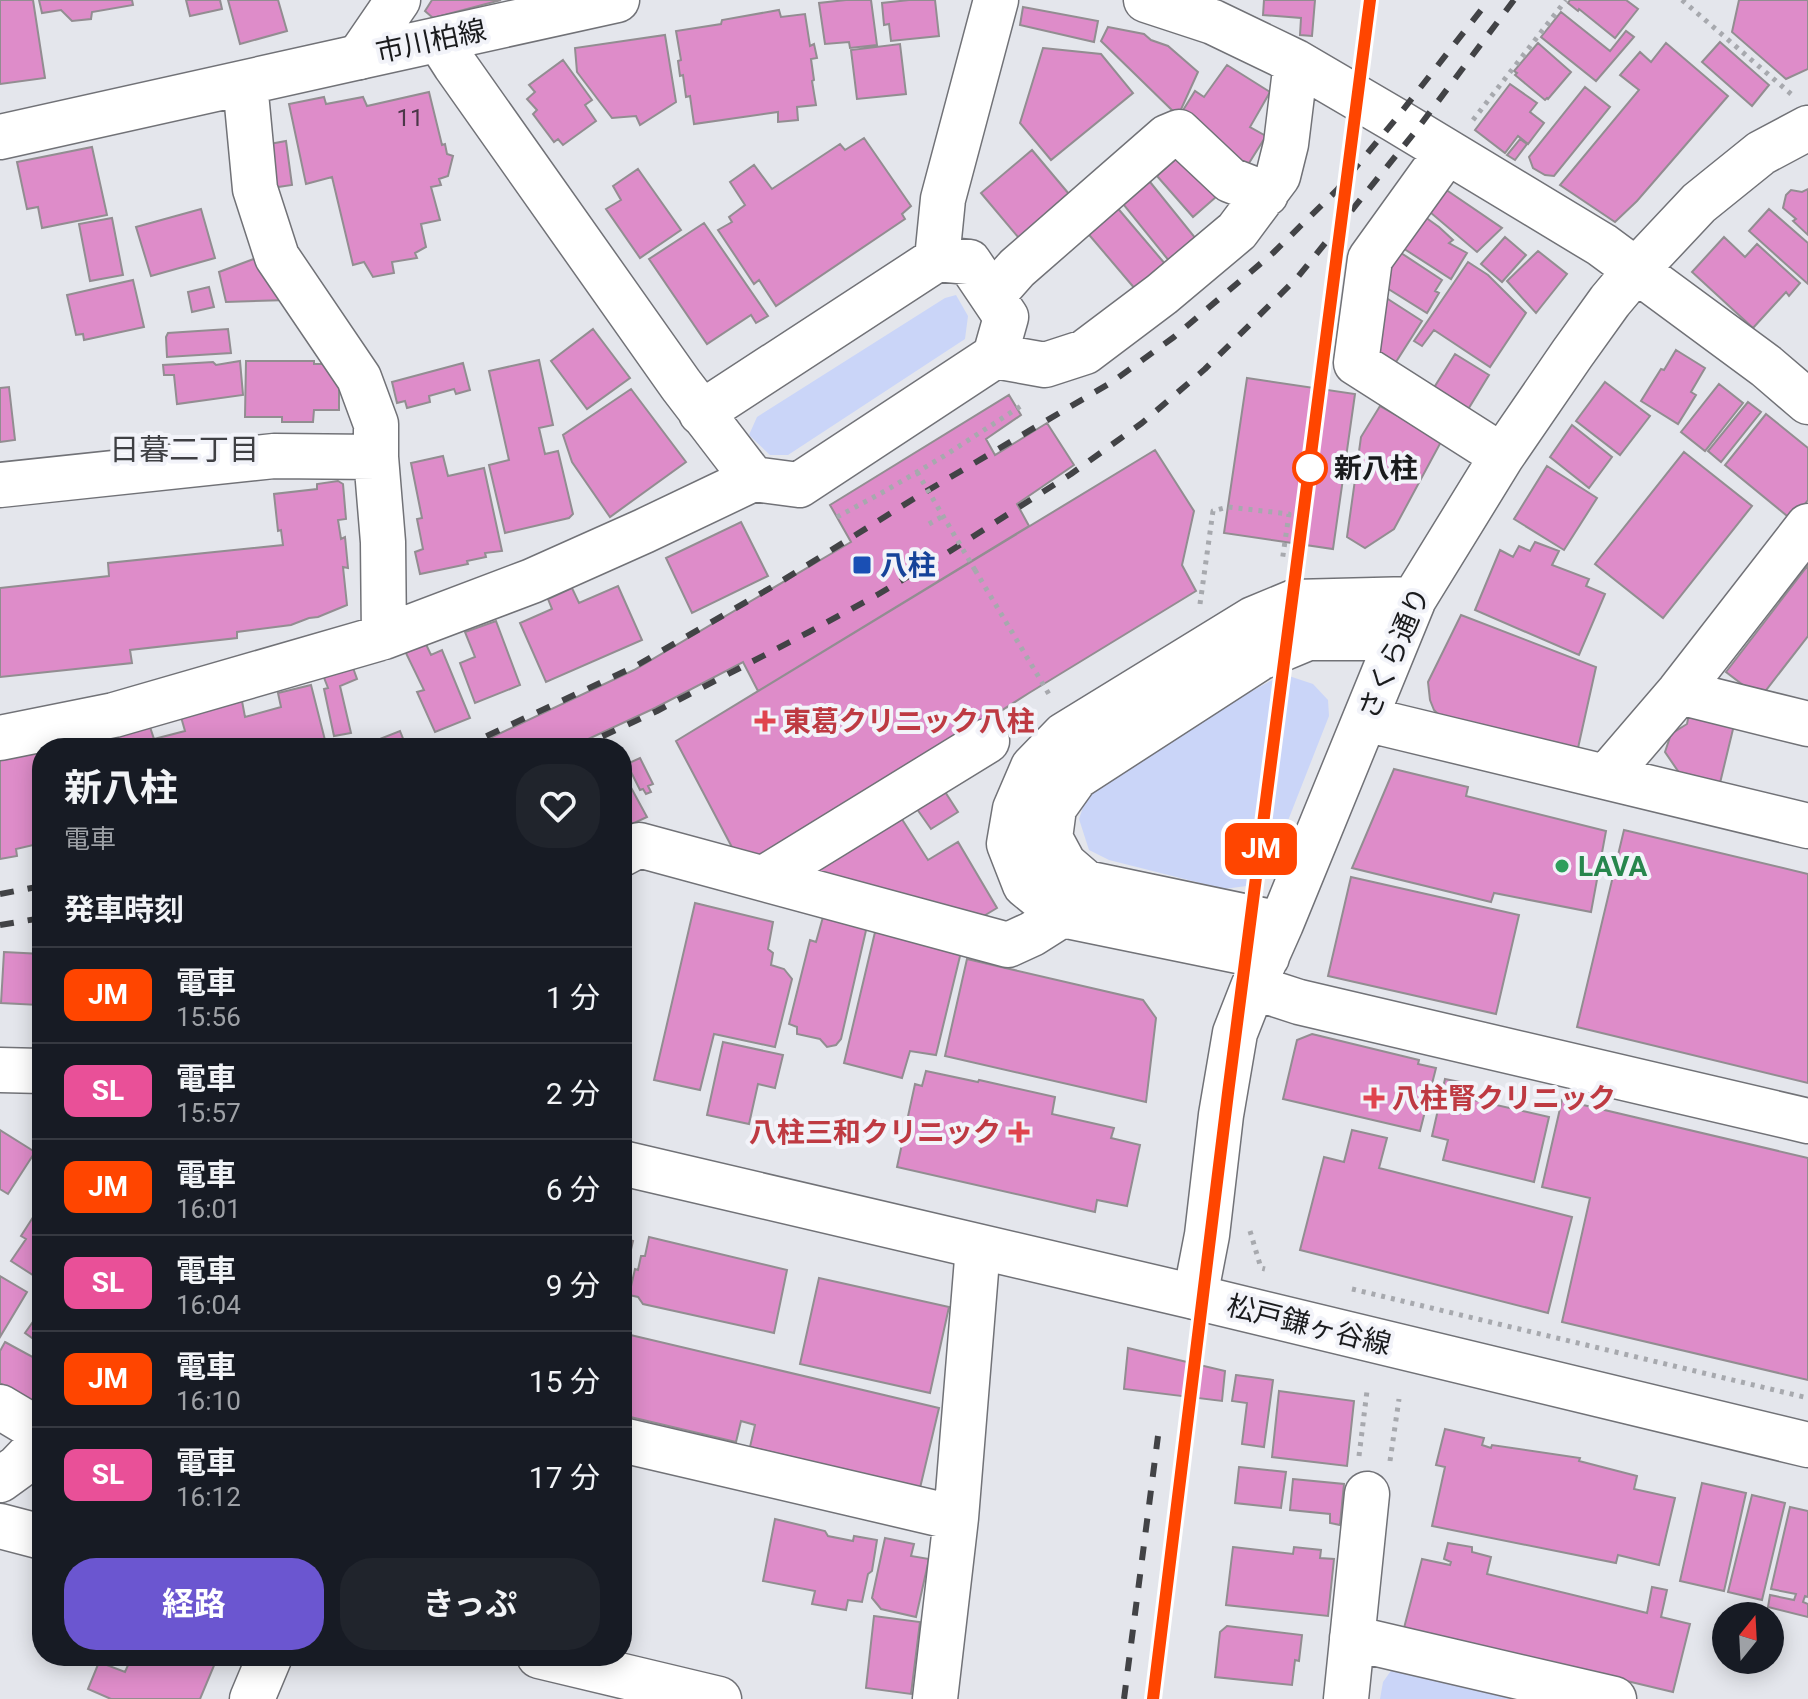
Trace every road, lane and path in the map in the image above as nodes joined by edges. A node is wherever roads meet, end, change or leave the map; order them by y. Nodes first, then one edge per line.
1 (398, 0) edge
2 (617, 0) edge
3 (996, 0) edge
4 (1146, 0) edge
5 (1566, 0) edge
6 (1682, 0) edge
7 (439, 40) junction
8 (359, 57) junction
9 (1296, 62) junction
10 (245, 83) junction
11 (1803, 116) edge
12 (0, 137) edge
13 (1447, 152) junction
14 (1266, 194) junction
15 (937, 259) junction
16 (1636, 270) junction
17 (993, 295) junction
18 (995, 356) junction
19 (1808, 402) edge
20 (1017, 407) dead end
21 (701, 413) junction
22 (1502, 456) junction
23 (376, 457) junction
24 (912, 465) dead end
25 (917, 472) junction
26 (753, 479) junction
27 (0, 485) edge
28 (943, 516) junction
29 (837, 517) dead end
30 (929, 524) dead end
31 (1808, 526) edge
32 (1282, 562) dead end
33 (1200, 605) dead end
34 (1406, 618) junction
35 (384, 637) junction
36 (1679, 692) junction
37 (1052, 699) dead end
38 (1365, 719) junction
39 (1808, 724) edge
40 (0, 738) edge
41 (987, 741) dead end
42 (1606, 777) junction
43 (1808, 826) edge
44 (632, 849) edge
45 (764, 878) junction
46 (1062, 915) junction
47 (1267, 956) junction
48 (0, 1070) edge
49 (32, 1071) edge
50 (1808, 1121) edge
51 (632, 1165) edge
52 (1249, 1229) dead end
53 (978, 1247) junction
54 (1273, 1270) dead end
55 (1346, 1287) dead end
56 (1195, 1297) junction
57 (1367, 1391) dead end
58 (1808, 1398) edge
59 (1399, 1399) dead end
60 (0, 1407) edge
61 (32, 1426) edge
62 (632, 1442) edge
63 (1808, 1445) edge
64 (32, 1452) edge
65 (0, 1480) edge
66 (1367, 1494) junction
67 (956, 1518) junction
68 (0, 1526) edge
69 (32, 1534) edge
70 (1352, 1638) junction
71 (266, 1666) edge
72 (581, 1666) edge
73 (252, 1699) edge
74 (719, 1699) edge
75 (935, 1699) edge
76 (1346, 1699) edge
77 (1614, 1699) edge

1 - 8 street, 市川柏線
2 - 7 street, 市川柏線
3 - 15 street
4 - 9 street
5 - 13 path
6 - 11 path
7 - 8 street, 市川柏線
7 - 21 street
8 - 10 street
9 - 13 street
9 - 14 street
10 - 12 street
10 - 23 street
11 - 16 street, さくら通り
13 - 16 street
13 - 22 street
14 - 17 street
14 - 18 street
15 - 17 street
15 - 21 street
16 - 19 street
16 - 22 street, さくら通り
17 - 18 street
18 - 26 street
20 - 25 path
21 - 26 street
22 - 34 street, さくら通り
23 - 27 street
23 - 35 street
24 - 25 path, bridge
25 - 28 path, bridge
25 - 29 path
26 - 35 street
28 - 30 path
28 - 37 path, bridge
31 - 36 street
32 - 33 path
34 - 38 street, さくら通り
34 - 46 street
34 - 47 street
35 - 40 street
36 - 39 street
36 - 42 street
38 - 42 street
38 - 47 street, さくら通り
41 - 45 street
42 - 43 street
44 - 45 street
45 - 46 street
46 - 47 street
47 - 50 street
47 - 56 street, さくら通り
48 - 49 street
51 - 53 street, 松戸鎌ヶ谷線
52 - 54 path
53 - 56 street, 松戸鎌ヶ谷線
53 - 67 street
55 - 58 path
56 - 63 street, 松戸鎌ヶ谷線
57 - 66 path
59 - 66 path
60 - 61 street
62 - 67 street
64 - 65 street
66 - 70 street
67 - 75 street
68 - 69 street
70 - 76 street
70 - 77 street
71 - 73 street
72 - 74 street

